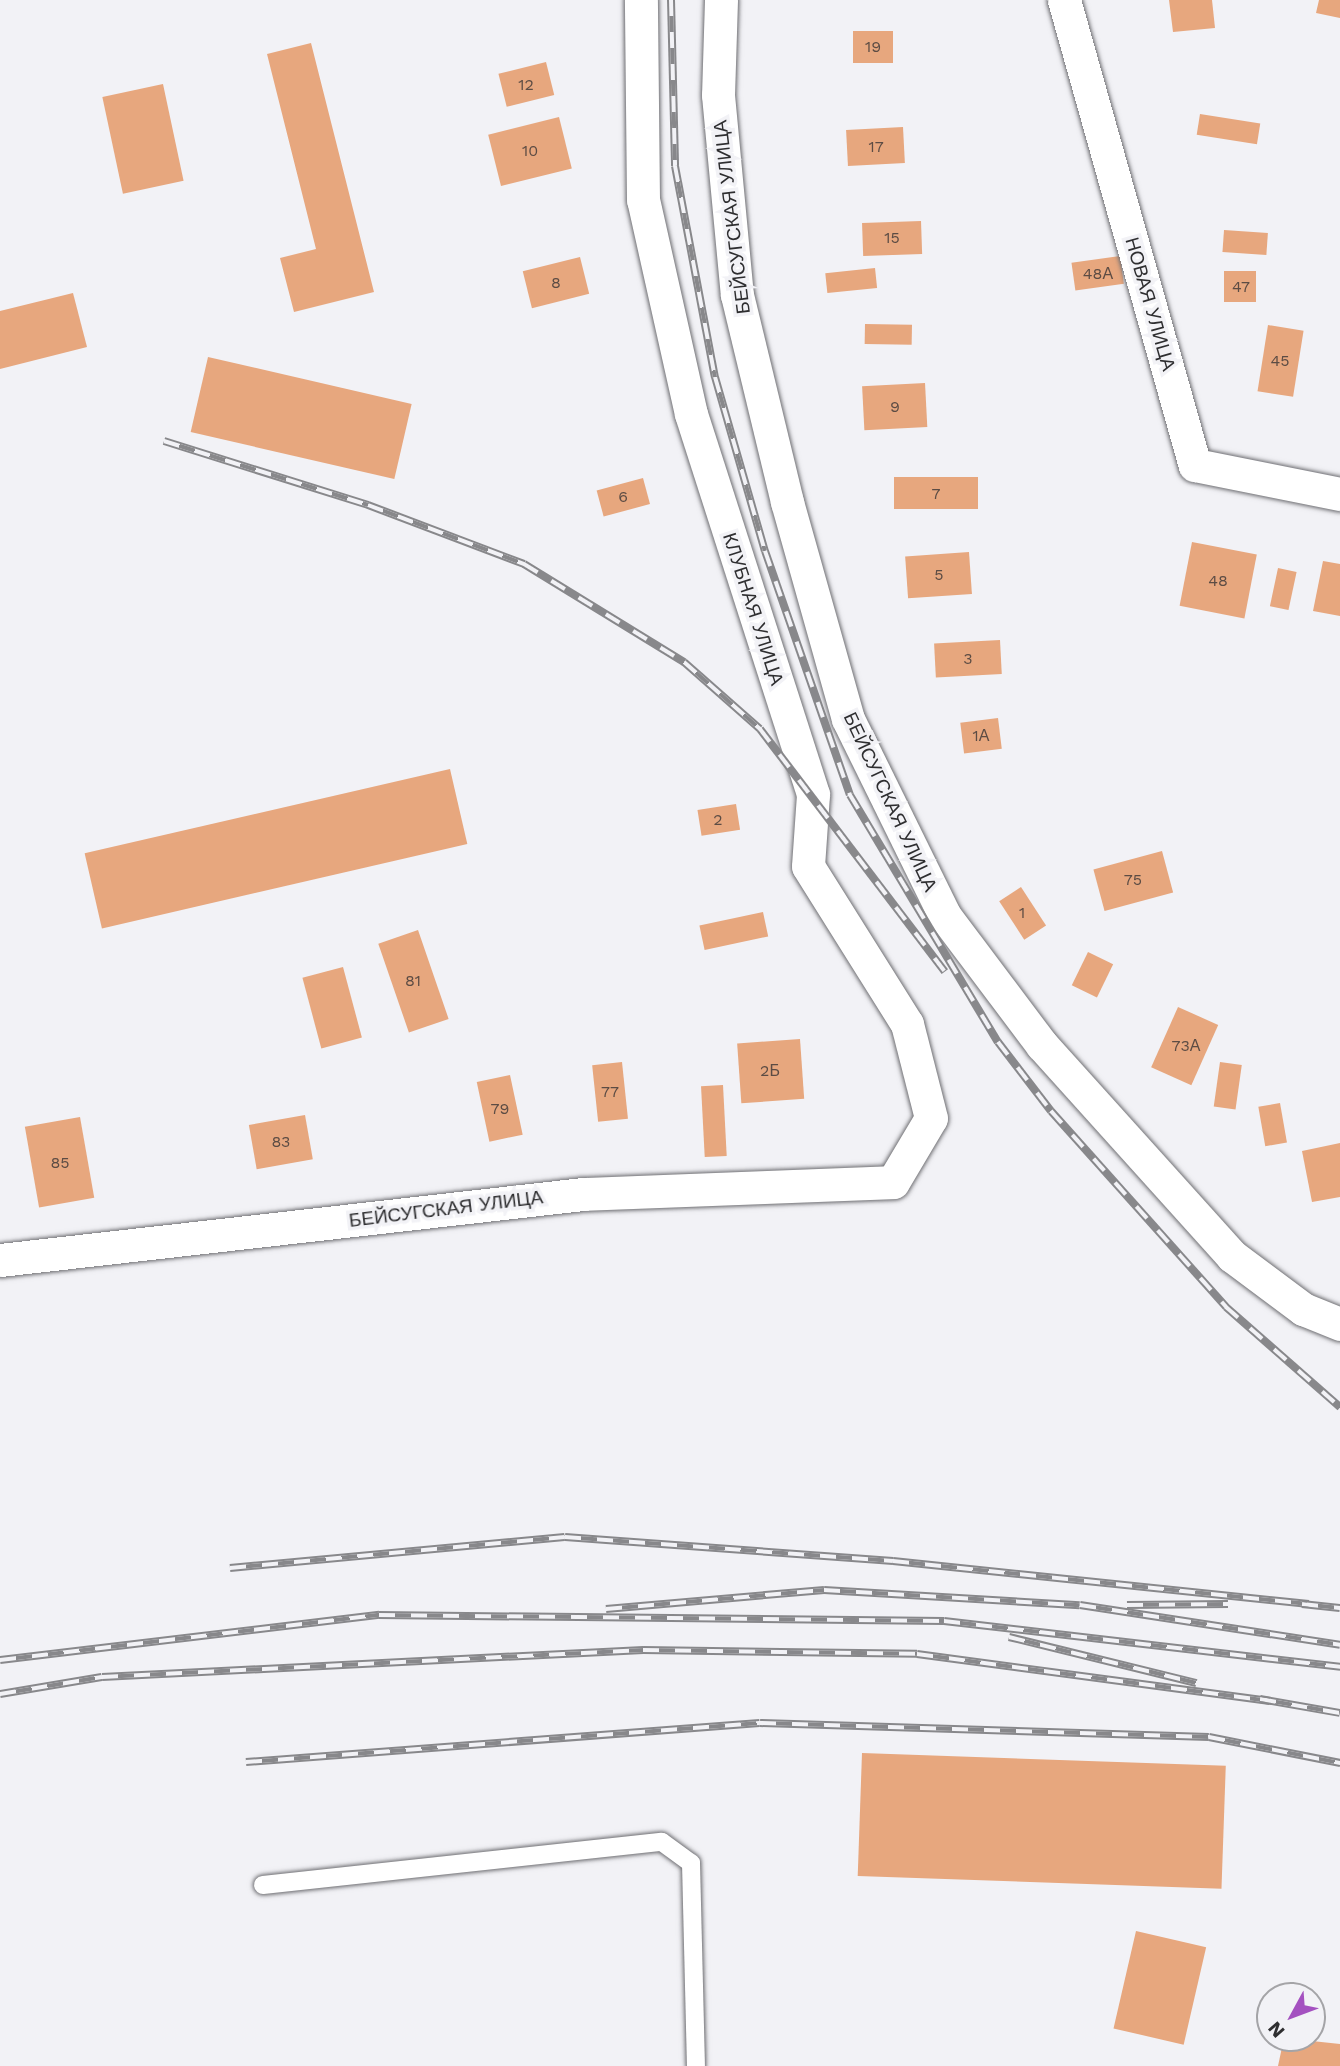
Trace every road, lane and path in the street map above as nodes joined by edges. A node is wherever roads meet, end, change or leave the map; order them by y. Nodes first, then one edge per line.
1 (641, 0) edge
2 (721, 0) edge
3 (1064, 0) edge
4 (1340, 494) edge
5 (893, 1182) joint
6 (0, 1260) edge
7 (1340, 1324) edge
8 (263, 1885) dead end
9 (696, 2066) edge

1 - 5 street, КЛУБНАЯ УЛИЦА
2 - 7 street, БЕЙСУГСКАЯ УЛИЦА
3 - 4 street, НОВАЯ УЛИЦА
5 - 6 street, БЕЙСУГСКАЯ УЛИЦА
8 - 9 lane

